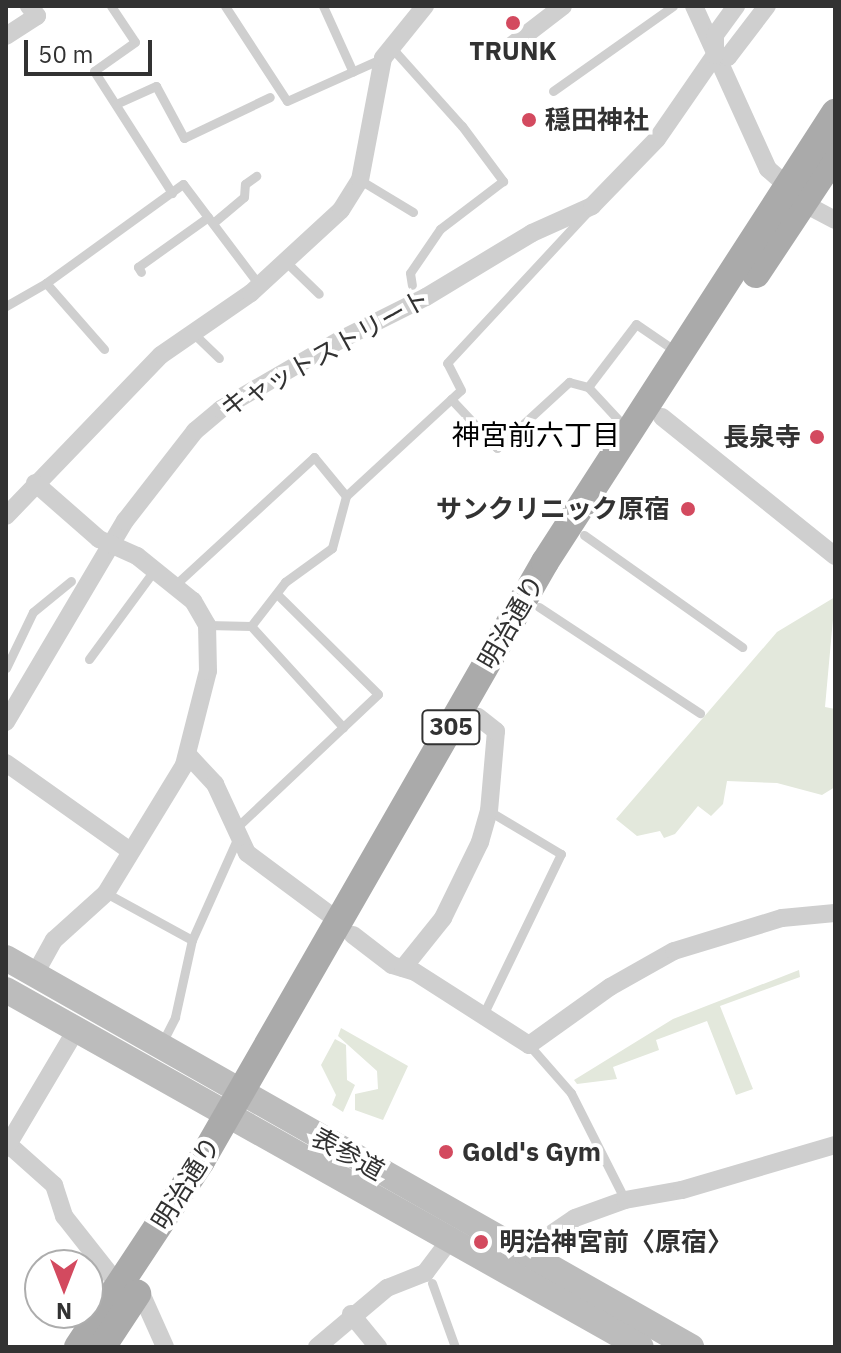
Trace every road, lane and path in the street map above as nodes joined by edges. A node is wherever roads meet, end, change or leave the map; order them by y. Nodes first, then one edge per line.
1 (29, 6) edge
2 (111, 6) edge
3 (225, 6) edge
4 (323, 6) edge
5 (425, 6) edge
6 (563, 6) edge
7 (673, 6) edge
8 (694, 6) edge
9 (736, 6) edge
10 (767, 6) edge
11 (6, 36) edge
12 (386, 52) junction
13 (502, 53) dead end
14 (715, 55) junction
15 (353, 72) junction
16 (553, 91) dead end
17 (270, 97) dead end
18 (116, 104) junction
19 (835, 113) edge
20 (835, 155) edge
21 (256, 176) dead end
22 (360, 180) junction
23 (172, 193) junction
24 (796, 195) junction
25 (592, 206) junction
26 (413, 212) dead end
27 (211, 220) junction
28 (835, 220) edge
29 (285, 261) junction
30 (141, 272) dead end
31 (46, 283) junction
32 (259, 285) junction
33 (412, 285) dead end
34 (319, 294) dead end
35 (6, 306) edge
36 (193, 332) junction
37 (104, 349) dead end
38 (680, 354) junction
39 (219, 358) dead end
40 (588, 387) junction
41 (451, 399) junction
42 (662, 417) junction
43 (630, 432) junction
44 (35, 483) junction
45 (346, 496) junction
46 (7, 513) edge
47 (584, 535) junction
48 (112, 543) junction
49 (835, 556) edge
50 (155, 569) junction
51 (71, 581) dead end
52 (175, 585) junction
53 (277, 594) junction
54 (539, 607) junction
55 (207, 625) junction
56 (251, 626) junction
57 (742, 647) dead end
58 (89, 659) dead end
59 (6, 668) edge
60 (700, 713) dead end
61 (478, 717) junction
62 (6, 722) edge
63 (343, 727) junction
64 (188, 755) junction
65 (6, 763) edge
66 (489, 811) junction
67 (237, 832) junction
68 (129, 850) junction
69 (106, 893) junction
70 (835, 913) edge
71 (346, 928) junction
72 (192, 940) junction
73 (6, 958) edge
74 (403, 968) junction
75 (35, 974) junction
76 (6, 990) edge
77 (481, 1018) junction
78 (76, 1030) junction
79 (529, 1045) junction
80 (160, 1046) junction
81 (242, 1108) junction
82 (7, 1145) edge
83 (835, 1145) edge
84 (625, 1200) junction
85 (450, 1240) junction
86 (525, 1252) junction
87 (432, 1283) dead end
88 (130, 1289) junction
89 (351, 1314) junction
90 (78, 1347) edge
91 (102, 1347) edge
92 (165, 1347) edge
93 (317, 1347) edge
94 (378, 1347) edge
95 (455, 1347) edge
96 (641, 1347) edge
97 (691, 1347) edge

1 - 11 street
2 - 18 lane
3 - 15 lane
4 - 15 lane
5 - 12 street
6 - 13 street
7 - 16 lane
8 - 14 street
9 - 14 street, キャットストリート
10 - 14 street, キャットストリート
12 - 15 lane
12 - 22 street
12 - 33 lane
14 - 24 street
14 - 25 street, キャットストリート
17 - 18 lane
18 - 23 lane
19 - 24 main road, 明治通り / 305
20 - 24 main road, 明治通り / 305
21 - 27 lane
22 - 26 lane
22 - 29 street
23 - 27 lane
23 - 31 lane
24 - 28 street
24 - 38 main road, 明治通り / 305
24 - 42 main road, 明治通り / 305
25 - 41 lane
25 - 48 street, キャットストリート
27 - 30 lane
27 - 32 lane
29 - 32 street
29 - 34 lane
31 - 35 lane
31 - 37 lane
32 - 36 street
36 - 39 lane
36 - 44 street
38 - 40 lane
38 - 43 main road, 明治通り / 305
40 - 41 lane
40 - 43 lane
41 - 45 lane
42 - 47 main road, 明治通り / 305
42 - 49 street
43 - 71 main road, 明治通り / 305
44 - 46 street
44 - 48 street
45 - 52 lane
45 - 53 lane
47 - 54 main road, 明治通り / 305
47 - 57 lane
48 - 50 street
48 - 62 street, キャットストリート
50 - 52 street
50 - 58 lane
51 - 59 lane
52 - 55 street
53 - 56 lane
53 - 63 lane
54 - 60 lane
54 - 61 main road, 明治通り / 305
55 - 56 lane
55 - 64 street
56 - 63 lane
61 - 66 street
61 - 71 main road, 明治通り / 305
63 - 67 lane
64 - 67 street
64 - 68 street
65 - 68 street
66 - 74 street
66 - 77 lane
67 - 71 street
67 - 72 lane
68 - 69 street
69 - 72 lane
69 - 75 street
70 - 79 street
71 - 74 street
71 - 81 main road, 明治通り / 305
72 - 80 lane
73 - 75 main road, 表参道
74 - 77 street
75 - 80 main road, 表参道
76 - 78 main road, 表参道
77 - 79 street
78 - 81 main road, 表参道
78 - 82 street
79 - 84 lane
80 - 81 main road, 表参道
81 - 85 main road, 表参道
81 - 86 main road, 表参道
81 - 88 main road, 明治通り / 305
82 - 88 street
83 - 84 street
84 - 86 street
85 - 89 street
85 - 96 main road, 表参道
86 - 97 main road, 表参道
87 - 95 lane
88 - 90 main road, 明治通り / 305
88 - 91 main road, 明治通り / 305
88 - 92 street
89 - 93 street
89 - 94 street

